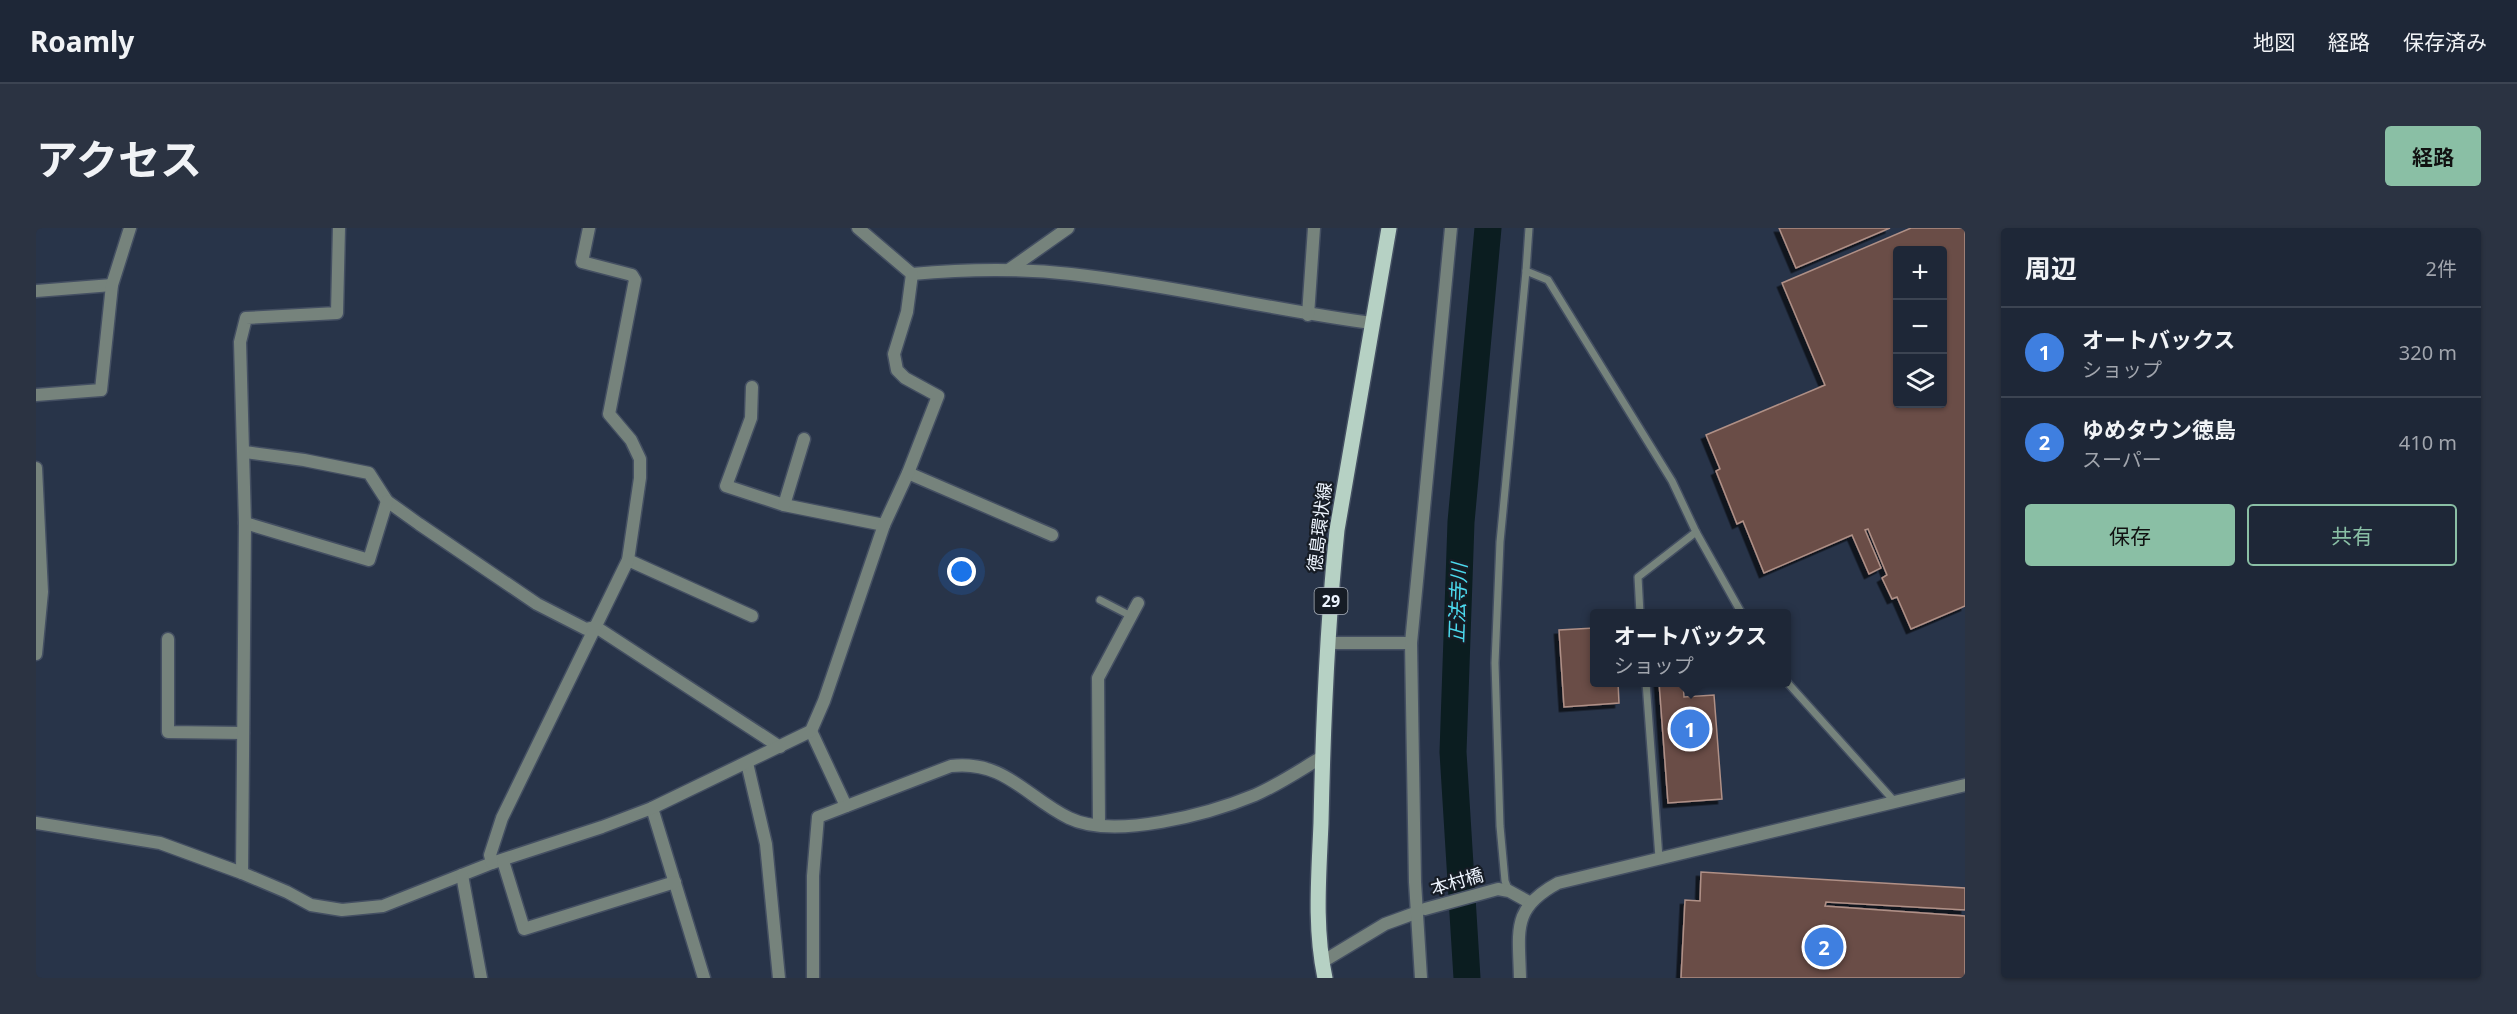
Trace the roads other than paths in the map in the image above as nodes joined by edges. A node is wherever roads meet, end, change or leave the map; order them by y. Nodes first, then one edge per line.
1 (130, 228) edge
2 (339, 228) edge
3 (589, 228) edge
4 (858, 228) edge
5 (1068, 228) edge
6 (1314, 228) edge
7 (1389, 228) edge
8 (1450, 228) edge
9 (1529, 228) edge
10 (1010, 269) junction
11 (1526, 271) junction
12 (912, 274) junction
13 (112, 285) junction
14 (36, 291) edge
15 (1308, 315) junction
16 (1372, 323) junction
17 (752, 387) dead end
18 (36, 395) edge
19 (804, 440) dead end
20 (245, 452) junction
21 (36, 468) edge
22 (908, 473) junction
23 (387, 501) junction
24 (784, 505) junction
25 (245, 523) junction
26 (884, 525) junction
27 (1696, 532) junction
28 (1052, 535) dead end
29 (628, 560) junction
30 (1100, 600) dead end
31 (1138, 603) dead end
32 (1640, 609) edge
33 (1739, 609) edge
34 (752, 615) dead end
35 (1131, 616) junction
36 (596, 627) junction
37 (168, 639) dead end
38 (1328, 643) junction
39 (1411, 643) junction
40 (36, 654) edge
41 (1646, 687) edge
42 (1791, 687) edge
43 (811, 731) junction
44 (243, 733) junction
45 (780, 747) junction
46 (1322, 757) junction
47 (747, 763) junction
48 (1965, 785) edge
49 (1895, 802) junction
50 (846, 806) junction
51 (652, 808) junction
52 (36, 823) edge
53 (1099, 825) junction
54 (1659, 858) junction
55 (498, 862) junction
56 (242, 873) junction
57 (462, 875) junction
58 (675, 882) junction
59 (1503, 890) junction
60 (1529, 903) junction
61 (1421, 911) junction
62 (1322, 962) junction
63 (481, 978) edge
64 (704, 978) edge
65 (778, 978) edge
66 (813, 978) edge
67 (1325, 978) edge
68 (1421, 978) edge
69 (1520, 978) edge

1 - 13 street
2 - 20 street
3 - 29 street
4 - 12 street
5 - 10 street
6 - 15 street
7 - 16 main road, 徳島環状線 / 29
8 - 39 street
9 - 11 lane
10 - 12 street
10 - 15 street
11 - 27 lane
11 - 59 lane
12 - 22 street
13 - 14 street
13 - 18 street
15 - 16 street
16 - 38 main road, 徳島環状線 / 29
17 - 24 street
19 - 24 street
20 - 23 street
20 - 25 street
21 - 40 street
22 - 26 street
22 - 28 street
23 - 25 street
23 - 36 street
24 - 26 street
25 - 44 street
26 - 43 street
27 - 32 lane
27 - 33 lane
29 - 34 street
29 - 36 street
30 - 35 lane
31 - 35 street
35 - 53 street
36 - 45 street
36 - 55 street
37 - 44 street
38 - 39 street
38 - 46 main road, 徳島環状線 / 29
39 - 61 street
41 - 54 lane
42 - 49 lane
43 - 45 street
43 - 50 street
44 - 56 street
45 - 47 street
46 - 53 street
46 - 62 main road, 徳島環状線 / 29
47 - 51 street
47 - 65 street
48 - 49 street
49 - 54 street
50 - 53 street
50 - 66 street
51 - 55 street
51 - 58 street
52 - 56 street
54 - 60 street
55 - 57 street
55 - 58 street
56 - 57 street
57 - 63 street
58 - 64 street
59 - 60 street
59 - 61 street, 本村橋
60 - 69 street
61 - 62 street, 本村橋
61 - 68 street
62 - 67 main road, 徳島環状線 / 29

